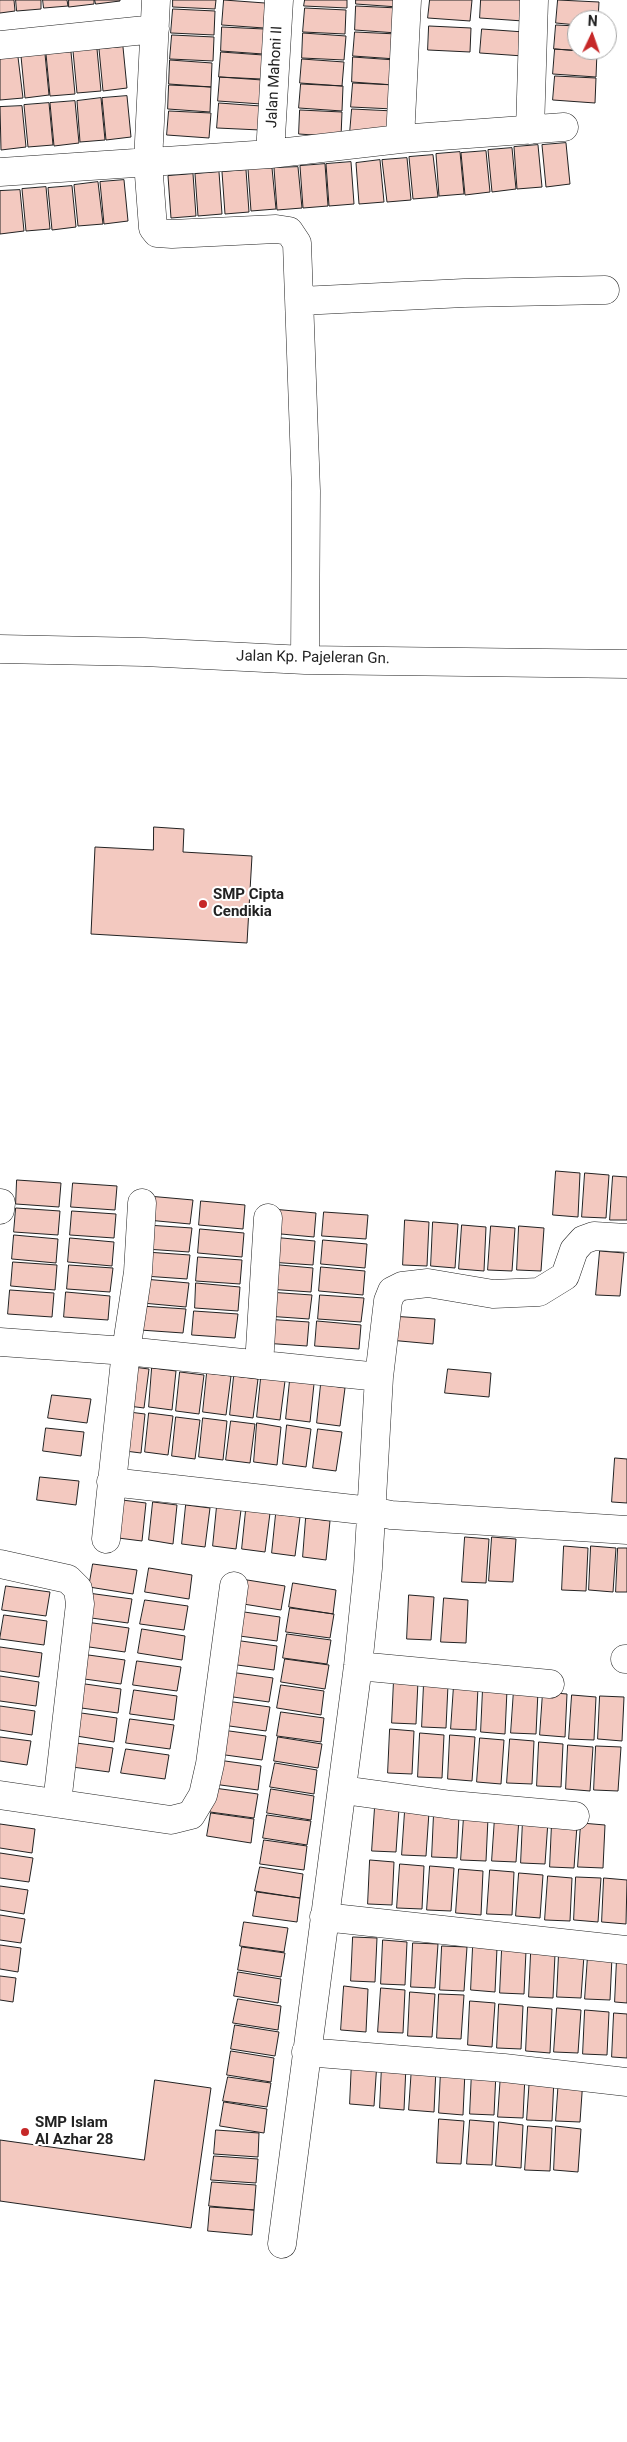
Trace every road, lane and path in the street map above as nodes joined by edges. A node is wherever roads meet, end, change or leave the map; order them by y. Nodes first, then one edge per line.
1 (156, 0) edge
2 (279, 0) edge
3 (407, 0) edge
4 (534, 0) edge
5 (155, 30) junction
6 (0, 45) edge
7 (564, 127) dead end
8 (530, 130) junction
9 (400, 140) junction
10 (270, 154) junction
11 (148, 162) junction
12 (0, 172) edge
13 (605, 290) dead end
14 (300, 301) junction
15 (0, 649) edge
16 (305, 660) junction
17 (627, 664) edge
18 (1, 1203) edge
19 (142, 1203) dead end
20 (0, 1210) edge
21 (268, 1218) dead end
22 (627, 1238) edge
23 (0, 1342) edge
24 (126, 1351) junction
25 (259, 1365) junction
26 (379, 1377) junction
27 (111, 1482) junction
28 (371, 1511) junction
29 (627, 1530) edge
30 (106, 1539) dead end
31 (0, 1564) edge
32 (234, 1586) dead end
33 (358, 1666) junction
34 (550, 1684) dead end
35 (343, 1790) junction
36 (0, 1795) edge
37 (57, 1803) junction
38 (575, 1816) dead end
39 (324, 1918) junction
40 (627, 1950) edge
41 (306, 2052) junction
42 (627, 2082) edge
43 (282, 2244) dead end

1 - 5 street
2 - 10 street, Jalan Mahoni II
3 - 9 street
4 - 8 street
5 - 6 street
5 - 11 street
7 - 8 street
8 - 9 street
9 - 10 street
10 - 11 street
11 - 12 street
11 - 14 street
13 - 14 street
14 - 16 street
15 - 16 street, Jalan Kp. Pajeleran Gn.
16 - 17 street, Jalan Kp. Pajeleran Gn.
18 - 20 street
19 - 24 street
21 - 25 street
22 - 26 street
23 - 24 street
24 - 25 street
24 - 27 street
25 - 26 street
26 - 28 street
27 - 28 street
27 - 30 street
28 - 29 street
28 - 33 street
31 - 37 street
32 - 37 street
33 - 34 street
33 - 35 street
35 - 38 street
35 - 39 street
36 - 37 street
39 - 40 street
39 - 41 street
41 - 42 street
41 - 43 street

